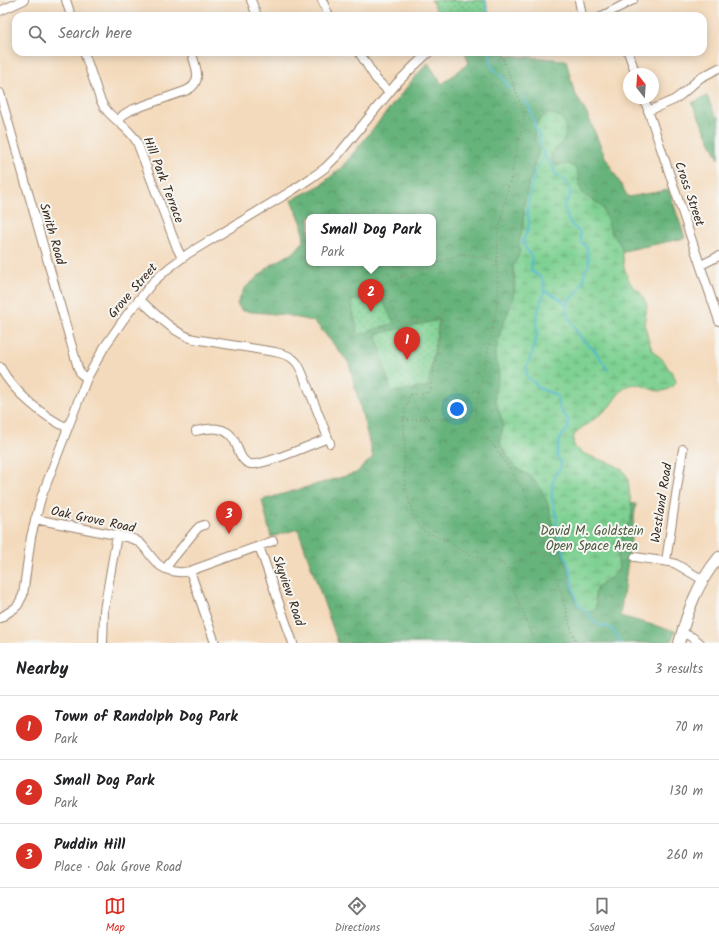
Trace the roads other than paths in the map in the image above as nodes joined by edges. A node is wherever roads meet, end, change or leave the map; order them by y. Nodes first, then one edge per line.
1 (24, 0) edge
2 (66, 0) edge
3 (251, 0) edge
4 (322, 0) edge
5 (578, 0) edge
6 (633, 0) edge
7 (0, 12) edge
8 (70, 12) edge
9 (256, 12) edge
10 (327, 12) edge
11 (581, 12) edge
12 (617, 12) edge
13 (85, 56) edge
14 (192, 56) edge
15 (362, 56) edge
16 (425, 56) edge
17 (629, 56) edge
18 (634, 68) edge
19 (719, 68) edge
20 (389, 92) junction
21 (0, 93) edge
22 (646, 104) edge
23 (648, 111) junction
24 (118, 121) junction
25 (719, 256) edge
26 (182, 258) junction
27 (701, 265) junction
28 (139, 299) junction
29 (719, 321) edge
30 (1, 370) edge
31 (87, 378) junction
32 (68, 428) junction
33 (196, 431) dead end
34 (683, 449) dead end
35 (35, 520) junction
36 (204, 525) dead end
37 (117, 535) junction
38 (272, 542) dead end
39 (259, 546) junction
40 (719, 557) edge
41 (635, 558) dead end
42 (666, 561) junction
43 (166, 569) junction
44 (190, 571) junction
45 (703, 580) junction
46 (0, 618) edge
47 (682, 633) junction
48 (103, 643) edge
49 (215, 643) edge
50 (293, 643) edge
51 (679, 643) edge
52 (700, 643) edge

1 - 7 street
2 - 8 street
3 - 9 street
4 - 10 street
5 - 11 street
6 - 12 street
13 - 24 street, Hill Park Terrace
14 - 24 street
15 - 20 street
16 - 20 street, Grove Street
17 - 18 street
19 - 23 street
20 - 26 street, Grove Street
21 - 31 street, Smith Road
22 - 23 street, Cross Street
23 - 27 street, Cross Street
24 - 26 street, Hill Park Terrace
25 - 27 street
26 - 28 street, Grove Street
27 - 29 street, Cross Street
28 - 31 street, Grove Street
28 - 33 street
30 - 32 street
31 - 32 street, Grove Street
32 - 35 street, Grove Street
34 - 42 street, Westland Road
35 - 37 street, Oak Grove Road
35 - 46 street, Grove Street
36 - 43 street
37 - 43 street, Oak Grove Road
37 - 48 street
38 - 39 street
39 - 44 street
39 - 50 street, Skyview Road
40 - 45 main road
41 - 42 street, Westland Road
42 - 45 street, Westland Road
43 - 44 street
44 - 49 street
45 - 47 main road
47 - 51 main road
47 - 52 street

